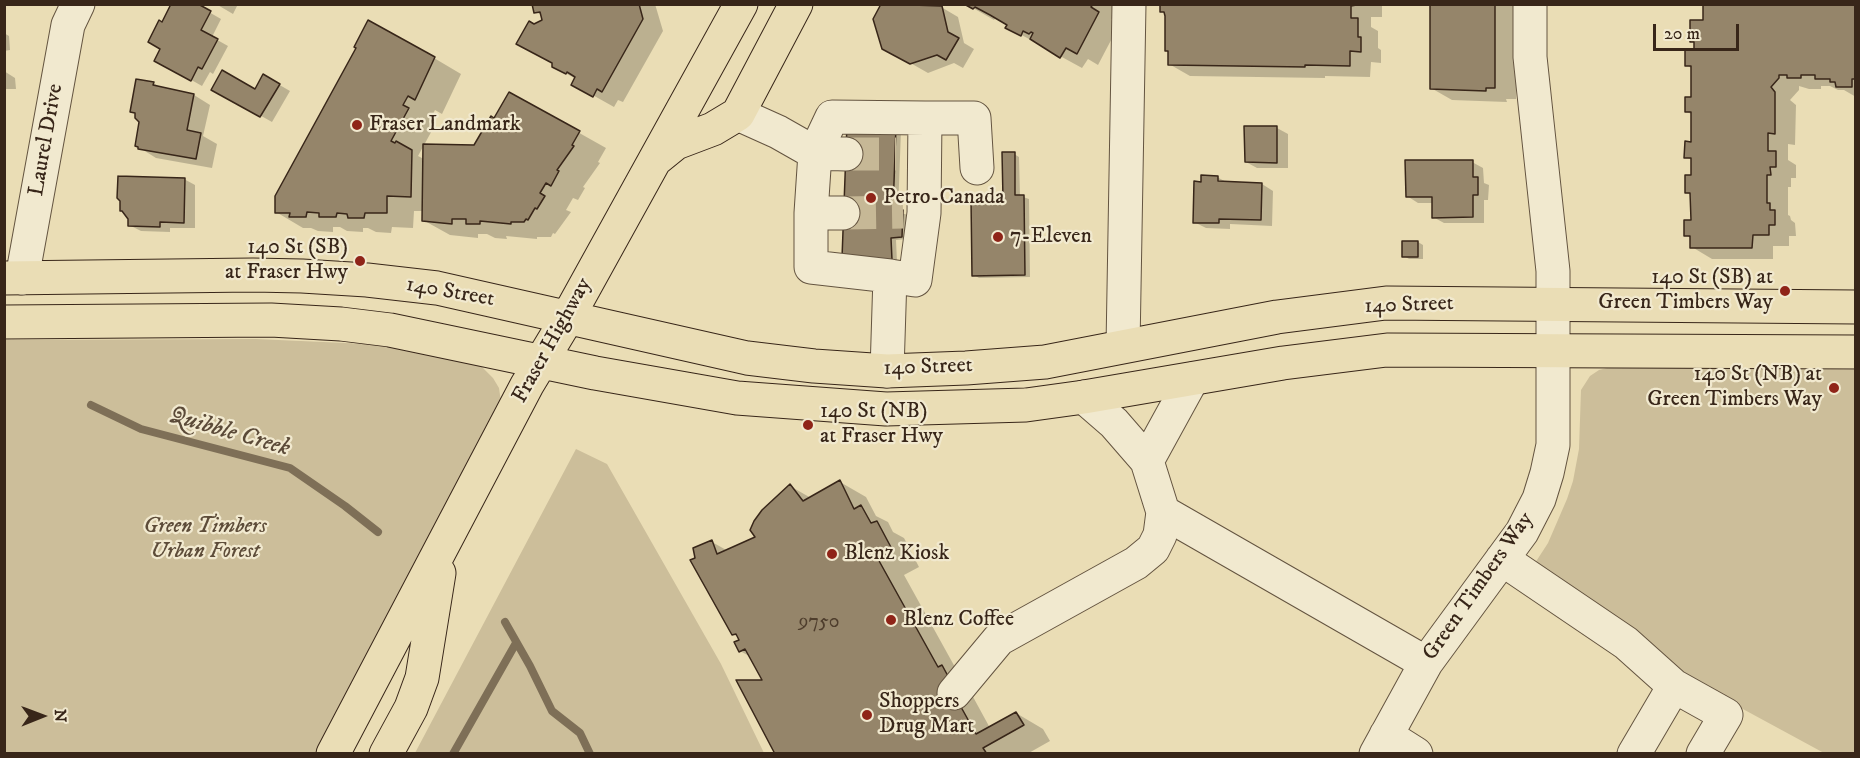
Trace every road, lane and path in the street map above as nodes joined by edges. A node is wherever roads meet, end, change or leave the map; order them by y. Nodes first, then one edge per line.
1 (78, 4) edge
2 (741, 4) edge
3 (796, 4) edge
4 (1129, 4) edge
5 (1530, 4) edge
6 (738, 114) junction
7 (925, 118) junction
8 (830, 153) junction
9 (654, 160) junction
10 (977, 168) dead end
11 (811, 213) junction
12 (843, 213) tunnel mouth
13 (890, 276) junction
14 (13, 278) edge
15 (1553, 304) junction
16 (1856, 307) edge
17 (568, 317) junction
18 (4, 322) edge
19 (1123, 346) junction
20 (1553, 350) junction
21 (1856, 352) edge
22 (542, 362) junction
23 (887, 371) junction
24 (1192, 379) junction
25 (1084, 397) junction
26 (1147, 461) junction
27 (1163, 512) junction
28 (454, 524) junction
29 (1502, 559) junction
30 (1426, 663) junction
31 (1674, 686) junction
32 (954, 693) dead end
33 (1381, 744) edge
34 (333, 753) edge
35 (386, 753) edge
36 (1416, 753) edge
37 (1634, 753) edge
38 (1703, 753) edge

1 - 14 street, Laurel Drive
2 - 9 main road, Fraser Highway
3 - 6 main road
4 - 19 street
5 - 15 street, Green Timbers Way
6 - 8 street
6 - 9 main road, Fraser Highway
7 - 8 street
7 - 10 street
7 - 13 street
8 - 11 street
9 - 17 main road, Fraser Highway
11 - 12 street
11 - 13 street
13 - 23 street
14 - 17 main road, 140 Street
15 - 16 main road, 140 Street
15 - 19 main road, 140 Street
15 - 20 street, Green Timbers Way
17 - 22 main road, Fraser Highway
17 - 23 main road, 140 Street
18 - 22 main road, 140 Street
19 - 23 main road, 140 Street
20 - 21 main road, 140 Street
20 - 24 main road, 140 Street
20 - 29 street, Green Timbers Way
22 - 25 main road, 140 Street
22 - 28 main road, Fraser Highway
24 - 25 main road, 140 Street
24 - 26 street
25 - 26 street
26 - 27 street
27 - 30 street
27 - 32 street
28 - 34 main road, Fraser Highway
28 - 35 main road, Fraser Highway
29 - 30 street, Green Timbers Way
29 - 31 street
30 - 33 street, Green Timbers Way
31 - 37 street
31 - 38 street
33 - 36 street

